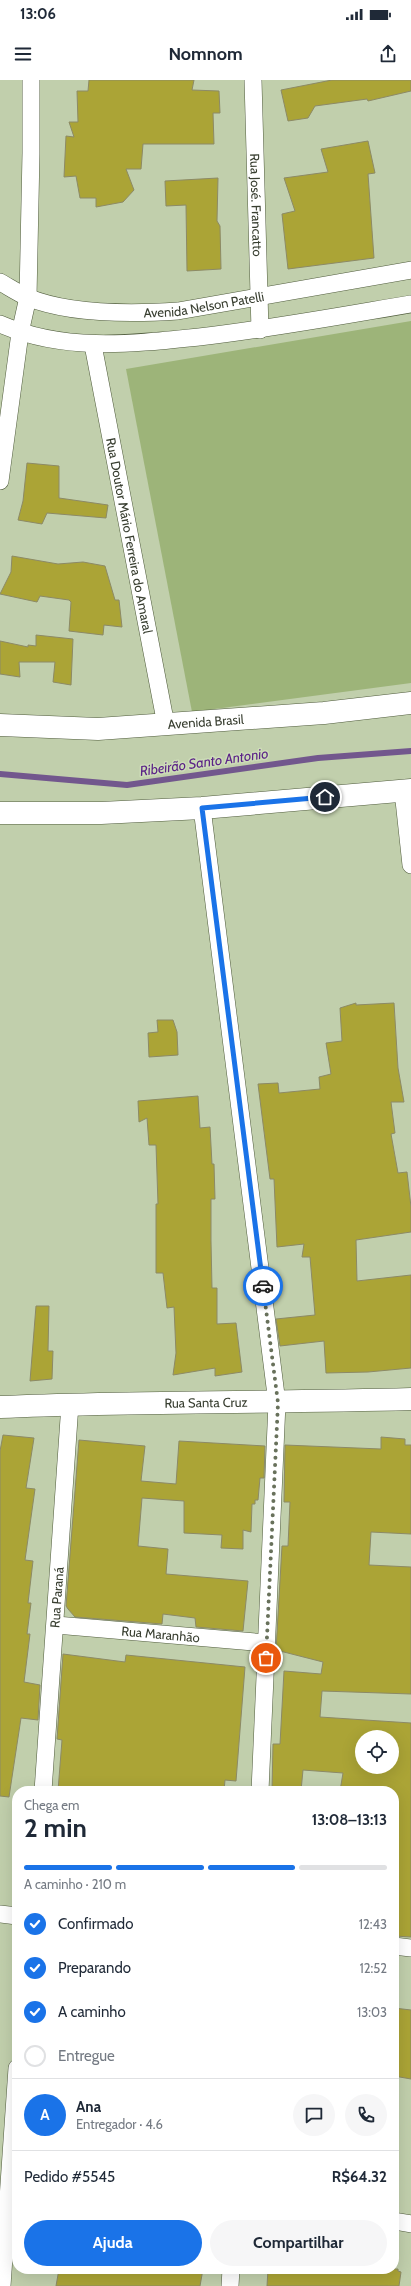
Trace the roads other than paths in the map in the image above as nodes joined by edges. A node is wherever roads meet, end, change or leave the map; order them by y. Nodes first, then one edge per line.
1 (31, 80) edge
2 (253, 80) edge
3 (411, 270) edge
4 (0, 282) edge
5 (259, 296) junction
6 (28, 297) junction
7 (411, 304) edge
8 (0, 324) edge
9 (260, 330) junction
10 (20, 333) junction
11 (93, 345) junction
12 (0, 482) edge
13 (411, 703) edge
14 (0, 725) edge
15 (166, 725) junction
16 (407, 791) edge
17 (202, 808) junction
18 (0, 813) edge
19 (411, 865) edge
20 (411, 1400) edge
21 (278, 1403) junction
22 (70, 1404) junction
23 (0, 1407) edge
24 (56, 1625) junction
25 (266, 1643) junction
26 (43, 1786) edge
27 (260, 1786) edge
28 (0, 1914) edge
29 (12, 1915) edge
30 (399, 1947) edge
31 (411, 1948) edge
32 (12, 2081) edge
33 (7, 2094) edge
34 (12, 2144) edge
35 (12, 2184) edge
36 (399, 2222) edge
37 (411, 2224) edge
38 (231, 2274) edge
39 (2, 2286) edge
40 (230, 2286) edge

1 - 6 street
2 - 5 street, Rua José. Francatto
3 - 5 street, Avenida Nelson Patelli
4 - 6 street, Avenida Nelson Patelli
5 - 6 street, Avenida Nelson Patelli
5 - 9 street, Rua José. Francatto
6 - 10 street
7 - 9 street
8 - 10 street
9 - 11 street
10 - 11 street
10 - 12 street
11 - 15 street, Rua Doutor Mário Ferreira do Amaral
13 - 15 main road, Avenida Brasil
14 - 15 main road, Avenida Brasil
16 - 17 main road
16 - 19 street
17 - 18 main road
17 - 21 street
20 - 21 main road, Rua Santa Cruz
21 - 22 main road, Rua Santa Cruz
21 - 25 street
22 - 23 main road, Rua Santa Cruz
22 - 24 street, Rua Paraná
24 - 25 street, Rua Maranhão
24 - 26 street, Rua Paraná
25 - 27 street
28 - 29 street
30 - 31 street
32 - 33 street
33 - 34 street
35 - 39 street
36 - 37 street
38 - 40 street

